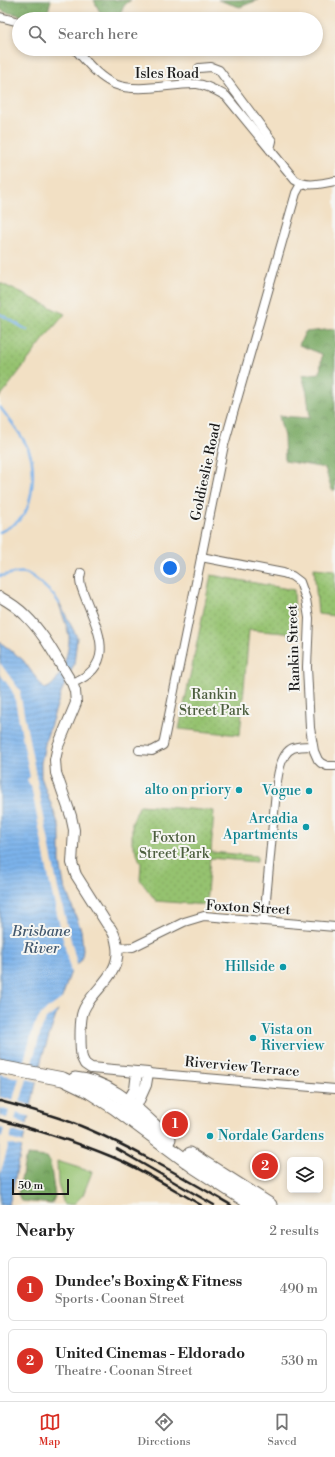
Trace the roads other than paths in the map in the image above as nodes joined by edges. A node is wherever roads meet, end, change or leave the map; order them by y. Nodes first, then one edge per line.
1 (0, 17) edge
2 (12, 20) edge
3 (82, 56) edge
4 (199, 68) dead end
5 (270, 149) junction
6 (335, 181) edge
7 (301, 184) junction
8 (201, 557) junction
9 (81, 573) dead end
10 (0, 597) edge
11 (72, 683) junction
12 (312, 746) junction
13 (138, 750) dead end
14 (335, 766) edge
15 (264, 921) junction
16 (107, 924) junction
17 (335, 927) edge
18 (118, 948) junction
19 (106, 979) junction
20 (0, 1067) edge
21 (137, 1072) junction
22 (148, 1073) junction
23 (63, 1079) junction
24 (335, 1089) edge
25 (132, 1106) junction
26 (167, 1148) junction
27 (253, 1205) edge
28 (270, 1205) edge

1 - 2 street
3 - 5 street, Isles Road
4 - 5 street, Isles Road
5 - 7 street, Isles Road
6 - 7 street
7 - 8 street, Goldieslie Road
8 - 12 street, Rankin Street
8 - 13 street, Goldieslie Road
9 - 11 street
10 - 11 street
11 - 16 street
12 - 14 street
12 - 15 street
15 - 17 street, Foxton Street
15 - 18 street, Foxton Street
16 - 18 street
16 - 19 street
18 - 19 street
19 - 21 street, Riverview Terrace
20 - 23 main road
21 - 22 street, Riverview Terrace
21 - 25 street
22 - 24 street, Riverview Terrace
22 - 25 street
23 - 25 main road
23 - 26 main road
25 - 26 main road
25 - 28 main road
26 - 27 main road

